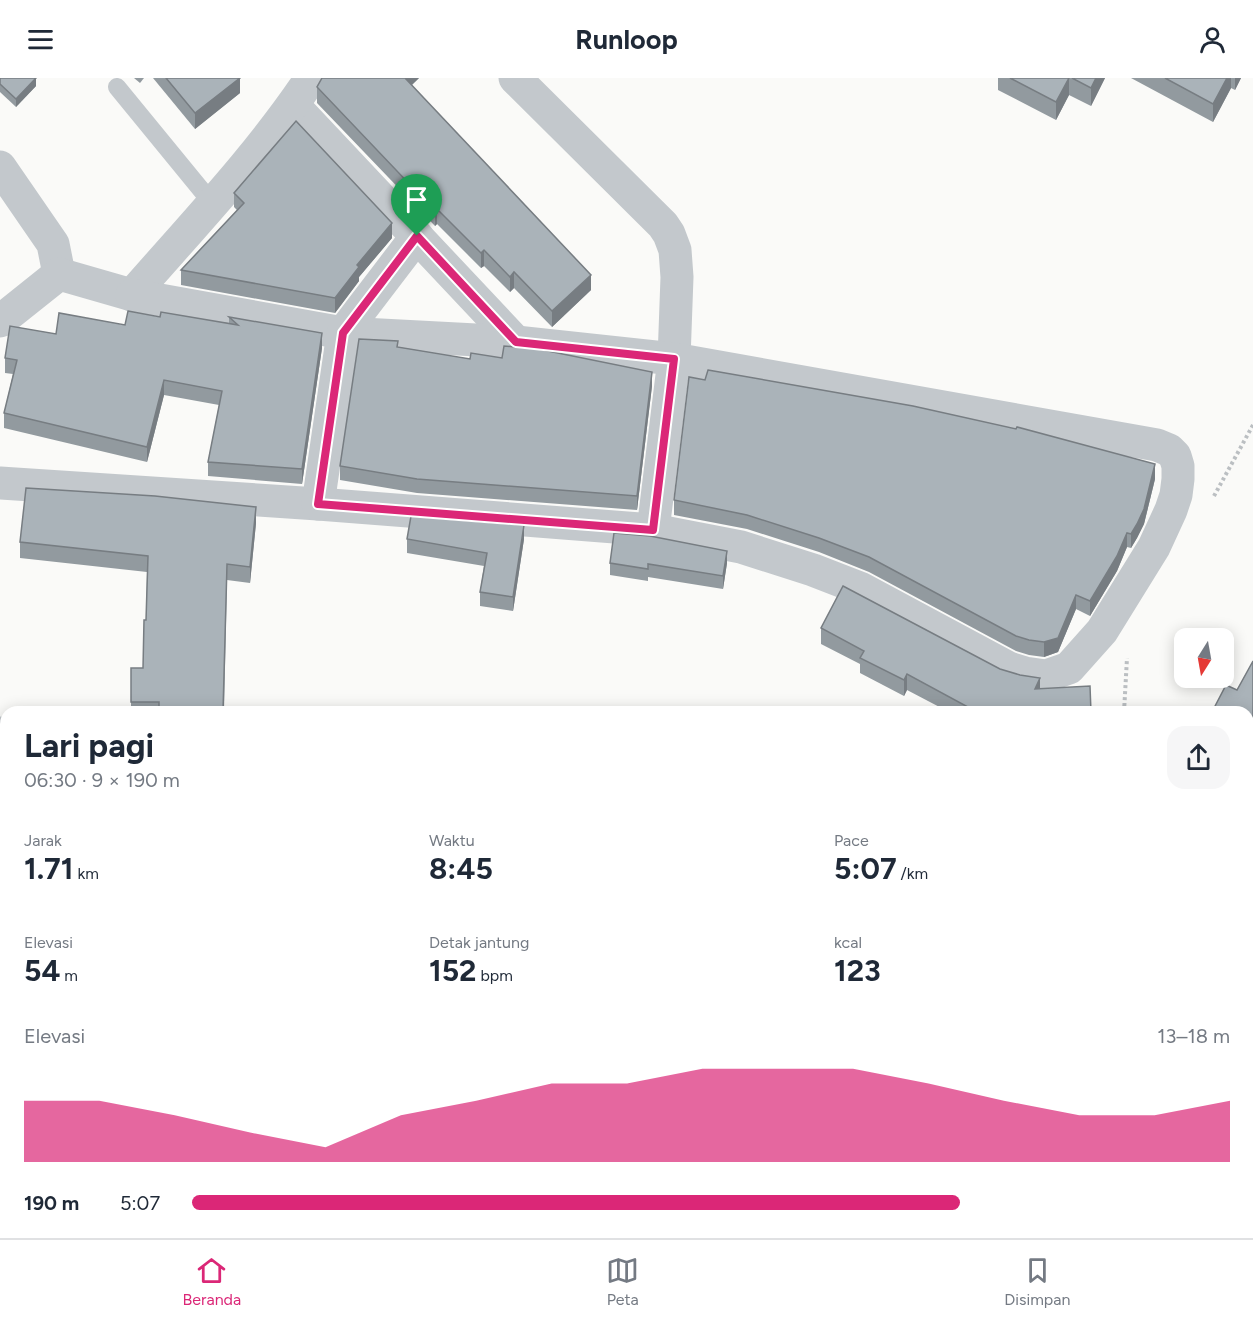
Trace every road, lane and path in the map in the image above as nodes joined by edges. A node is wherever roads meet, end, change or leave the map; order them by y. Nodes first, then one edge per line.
1 (515, 78) edge
2 (117, 87) dead end
3 (302, 91) edge
4 (0, 167) edge
5 (212, 203) junction
6 (417, 236) junction
7 (59, 274) junction
8 (132, 295) junction
9 (0, 321) edge
10 (343, 333) junction
11 (516, 342) junction
12 (674, 359) junction
13 (0, 483) edge
14 (318, 504) junction
15 (653, 530) junction

1 - 12 street
2 - 5 lane
3 - 5 street
3 - 6 street
4 - 7 street
5 - 8 street
6 - 10 street
6 - 11 street
7 - 8 street
7 - 9 street
8 - 10 street
10 - 11 street
10 - 14 street
11 - 12 street
12 - 15 street
12 - 15 street
13 - 14 street
14 - 15 street

